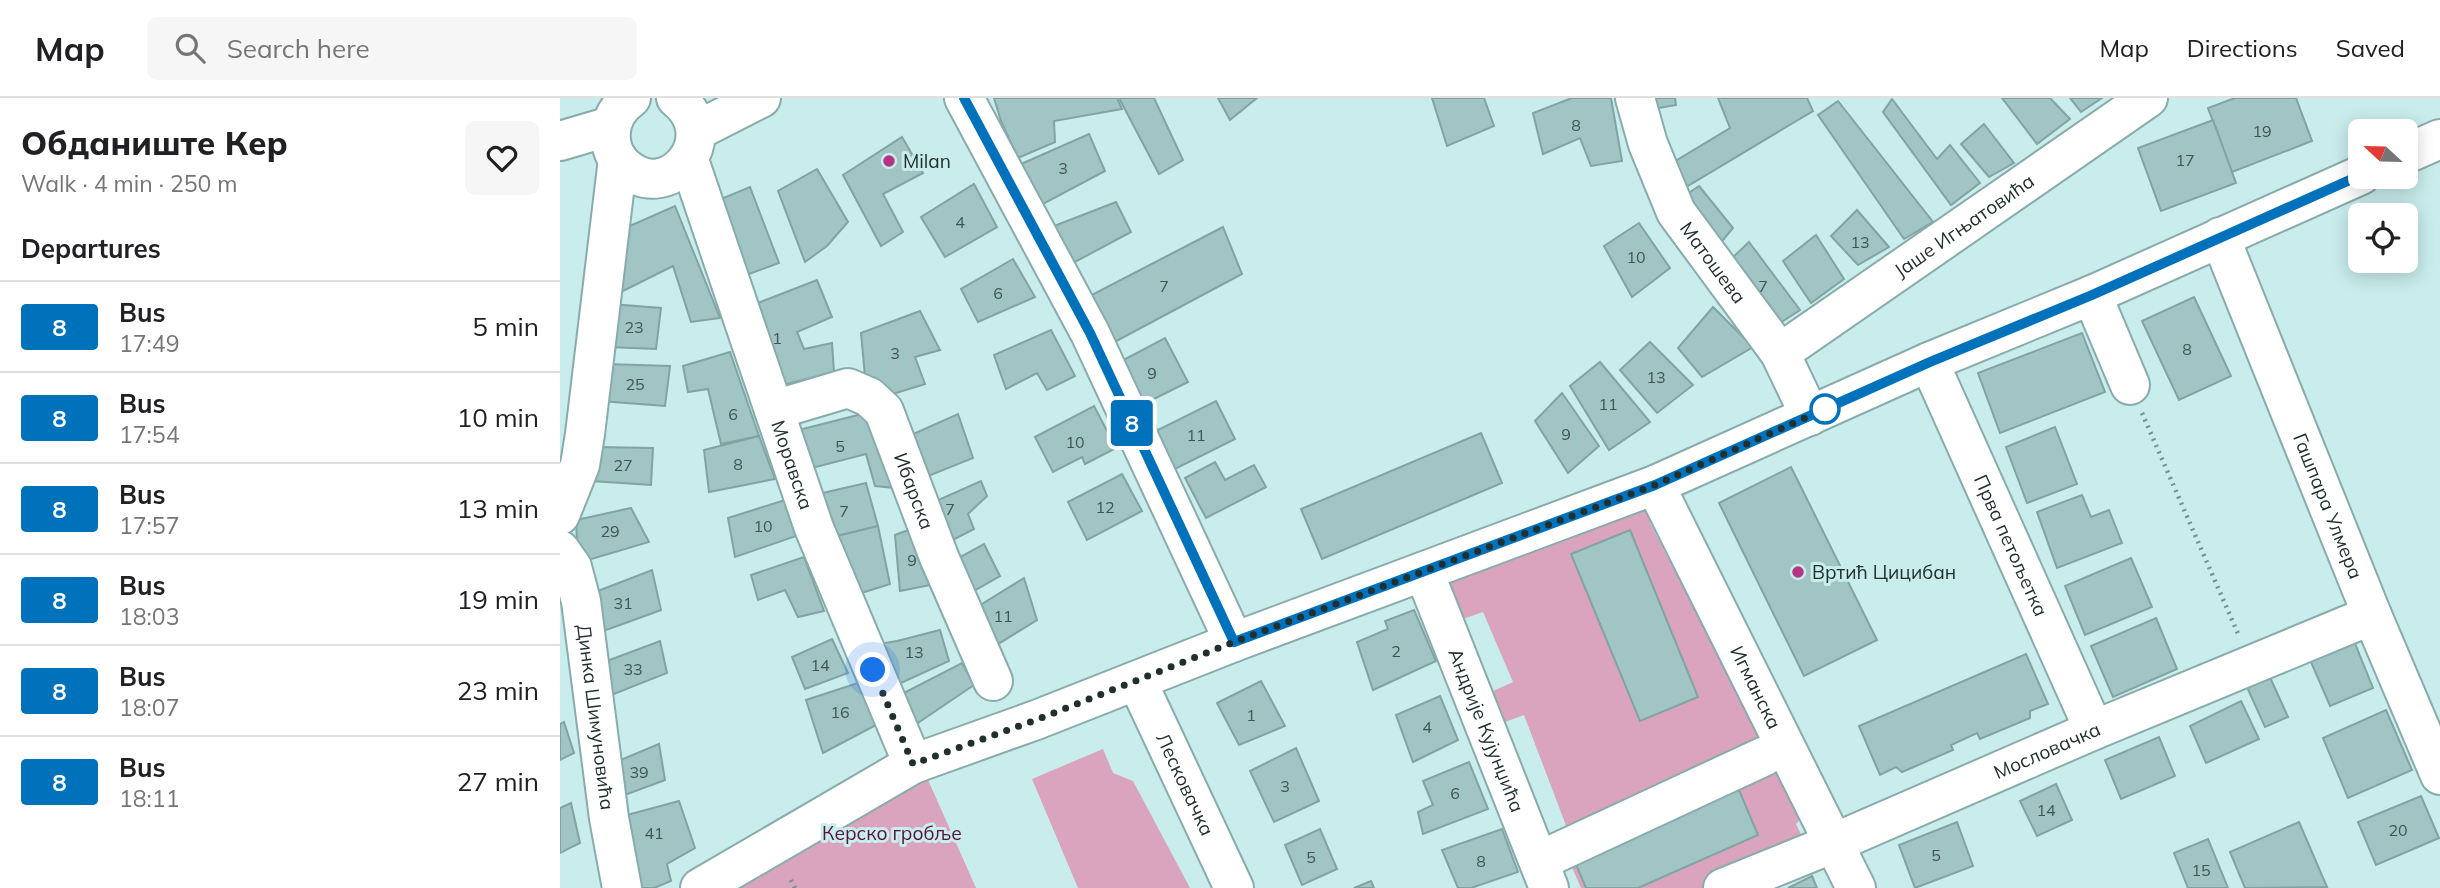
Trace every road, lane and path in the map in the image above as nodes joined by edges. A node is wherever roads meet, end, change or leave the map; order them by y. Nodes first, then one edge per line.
1 (761, 98) edge
2 (964, 98) edge
3 (1635, 98) edge
4 (2148, 98) edge
5 (692, 118) edge
6 (624, 127) edge
7 (2440, 139) edge
8 (560, 141) edge
9 (2418, 149) edge
10 (2348, 181) edge
11 (2220, 237) junction
12 (2092, 295) junction
13 (1780, 353) junction
14 (1930, 362) junction
15 (2130, 385) joint
16 (774, 410) junction
17 (1810, 416) junction
18 (1655, 485) junction
19 (560, 515) edge
20 (560, 550) edge
21 (1424, 572) junction
22 (2372, 615) junction
23 (1234, 642) junction
24 (2252, 666) junction
25 (993, 681) dead end
26 (1137, 681) junction
27 (2094, 730) junction
28 (1765, 756) dead end
29 (913, 764) junction
30 (2440, 775) edge
31 (1834, 844) junction
32 (1544, 875) edge
33 (791, 880) dead end
34 (622, 888) edge
35 (700, 888) edge
36 (795, 888) edge
37 (1234, 888) edge
38 (1723, 888) edge
39 (1856, 888) edge

1 - 5 street
2 - 23 street
3 - 13 street, Матошева
4 - 13 street, Јаше Игњатовића
5 - 6 street
5 - 16 street, Моравска
6 - 8 street
6 - 19 street
7 - 9 street
10 - 11 street
11 - 12 street
11 - 22 street, Гашпара Улмера
12 - 14 street
12 - 15 street
13 - 17 street, Матошева
14 - 17 street
14 - 27 street, Прва петољетка
15 - 24 path
16 - 25 street, Ибарска
16 - 29 street, Моравска
17 - 18 street
18 - 21 street
18 - 31 street, Игманска
20 - 34 street, Динка Шимуновића
21 - 23 street
21 - 32 street, Андрије Кујунџића
22 - 24 street, Мословачка
22 - 30 street, Гашпара Улмера
23 - 26 street
24 - 27 street, Мословачка
26 - 29 street
26 - 37 street, Лесковачка
27 - 31 street, Мословачка
28 - 32 street
29 - 35 street
31 - 38 street, Мословачка
31 - 39 street, Игманска
33 - 36 path

